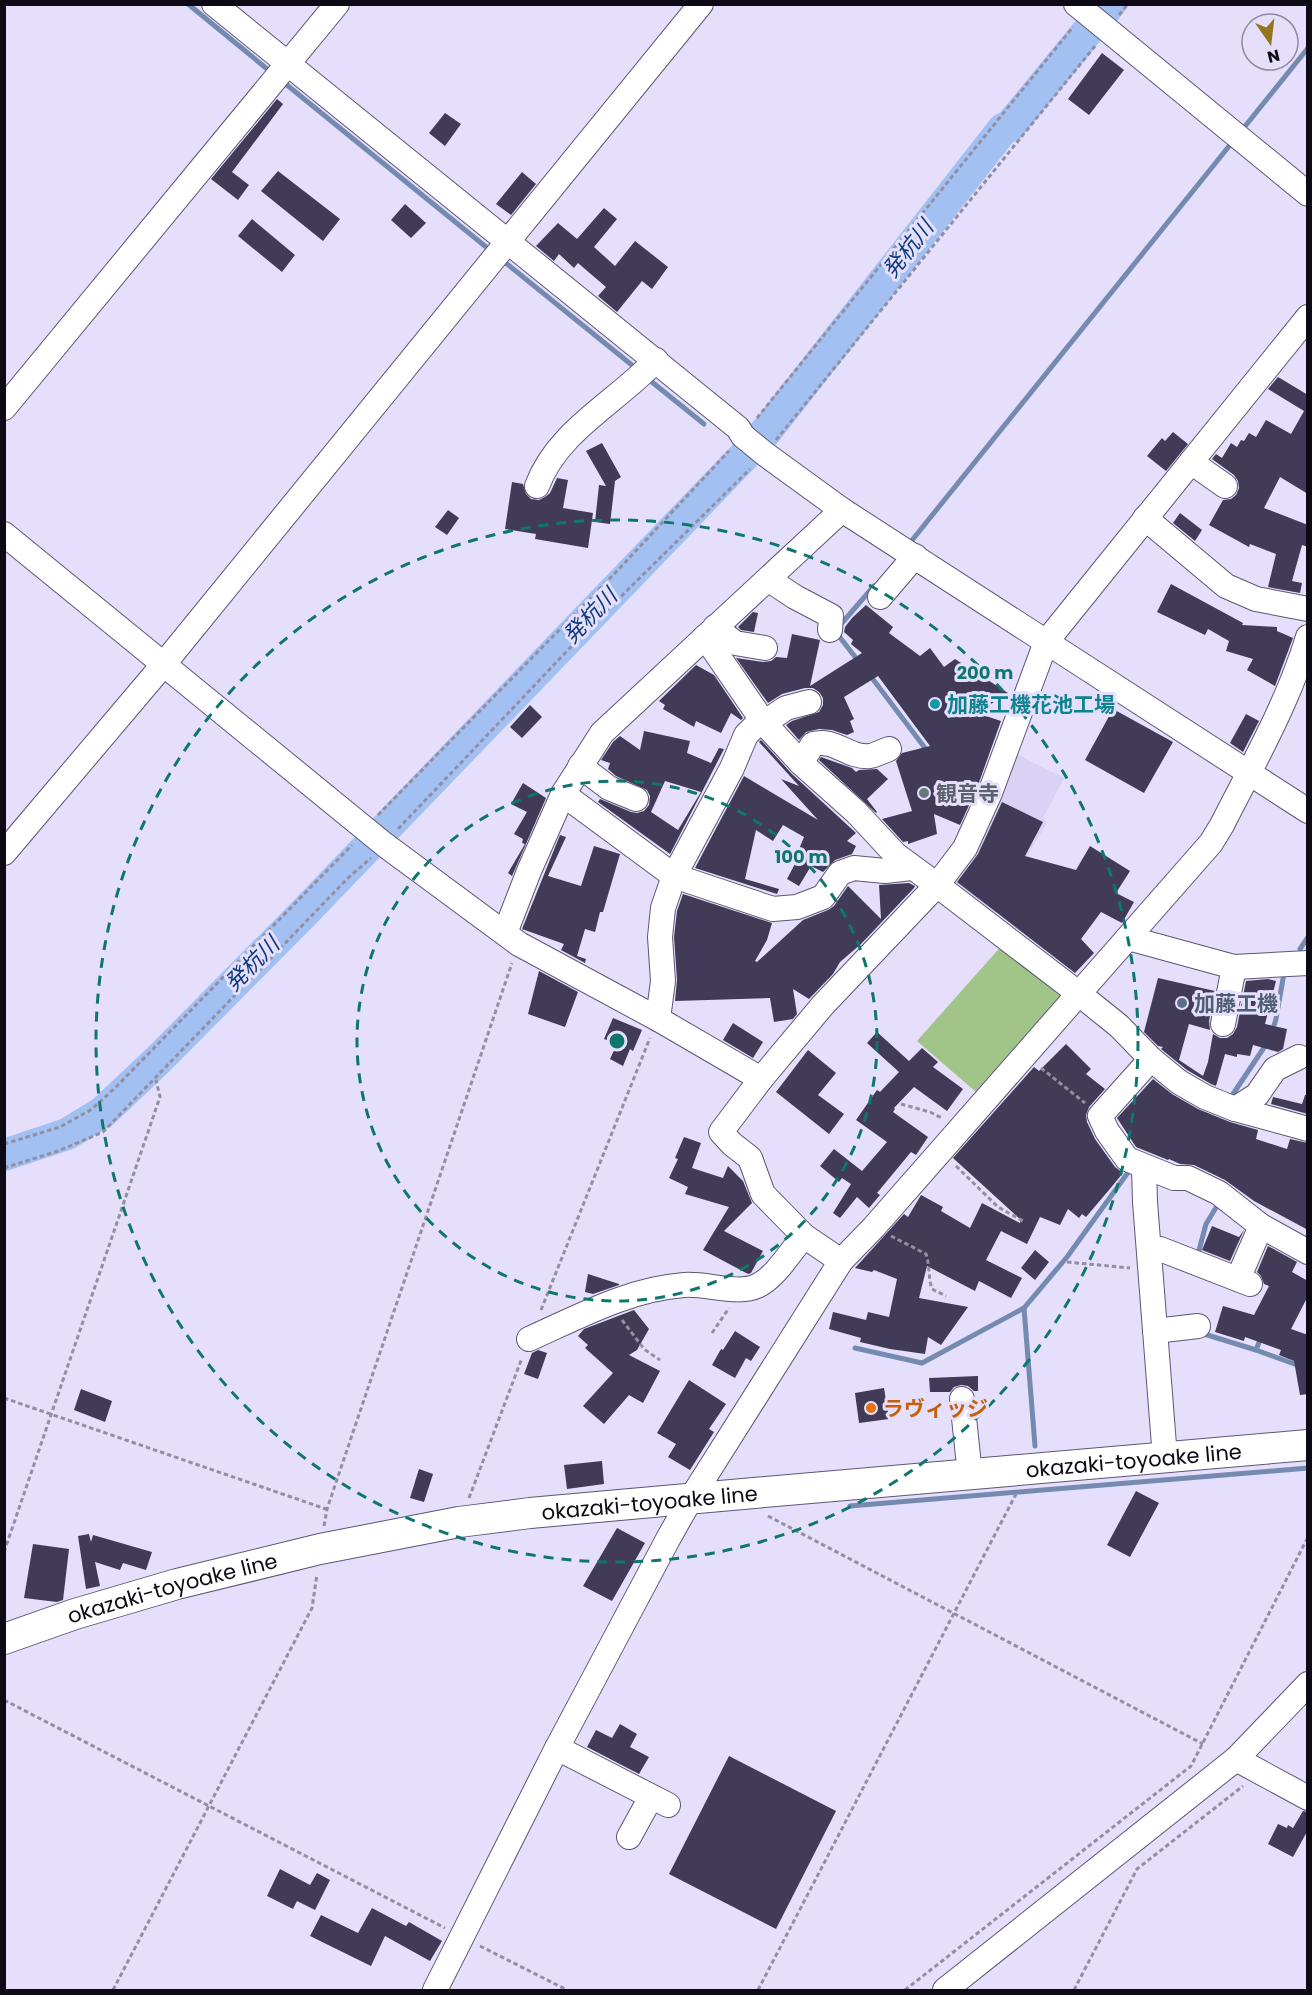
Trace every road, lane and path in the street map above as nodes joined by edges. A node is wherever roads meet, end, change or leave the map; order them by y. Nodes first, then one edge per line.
1 (214, 4) edge
2 (337, 4) edge
3 (701, 4) edge
4 (1128, 4) edge
5 (1092, 18) edge
6 (281, 73) junction
7 (1308, 194) edge
8 (499, 251) junction
9 (1308, 317) edge
10 (645, 371) junction
11 (4, 408) edge
12 (743, 436) junction
13 (765, 454) junction
14 (1191, 462) junction
15 (530, 479) dead end
16 (1226, 486) dead end
17 (842, 510) junction
18 (1145, 518) junction
19 (4, 534) edge
20 (915, 556) junction
21 (768, 579) junction
22 (880, 597) dead end
23 (1308, 609) edge
24 (830, 630) dead end
25 (710, 632) junction
26 (1308, 637) edge
27 (1046, 642) junction
28 (765, 648) dead end
29 (163, 665) junction
30 (1304, 665) edge
31 (809, 702) dead end
32 (762, 722) junction
33 (889, 749) dead end
34 (801, 763) junction
35 (580, 766) junction
36 (1249, 772) junction
37 (563, 794) junction
38 (636, 799) dead end
39 (1308, 811) edge
40 (363, 827) junction
41 (385, 845) junction
42 (4, 853) edge
43 (911, 868) junction
44 (674, 876) junction
45 (937, 885) junction
46 (1128, 938) junction
47 (512, 939) junction
48 (1308, 963) edge
49 (1234, 967) junction
50 (1078, 993) junction
51 (658, 1020) junction
52 (1222, 1024) dead end
53 (1025, 1055) junction
54 (1299, 1057) dead end
55 (1151, 1059) junction
56 (156, 1078) junction
57 (761, 1079) junction
58 (901, 1104) dead end
59 (1234, 1109) junction
60 (1100, 1116) junction
61 (959, 1129) junction
62 (1308, 1129) edge
63 (4, 1144) edge
64 (940, 1150) junction
65 (1144, 1167) junction
66 (4, 1168) edge
67 (1023, 1221) dead end
68 (1261, 1226) junction
69 (874, 1227) junction
70 (804, 1236) junction
71 (1308, 1252) edge
72 (841, 1261) junction
73 (1149, 1261) junction
74 (1067, 1262) dead end
75 (946, 1296) dead end
76 (612, 1302) junction
77 (1198, 1326) dead end
78 (1155, 1331) junction
79 (529, 1339) junction
80 (660, 1360) dead end
81 (4, 1398) edge
82 (962, 1400) dead end
83 (51, 1413) junction
84 (1308, 1445) edge
85 (1165, 1458) junction
86 (1020, 1471) junction
87 (970, 1475) junction
88 (754, 1493) junction
89 (690, 1500) junction
90 (327, 1509) junction
91 (459, 1522) junction
92 (1308, 1538) edge
93 (320, 1549) junction
94 (4, 1552) edge
95 (952, 1614) junction
96 (4, 1639) edge
97 (1308, 1684) edge
98 (4, 1700) edge
99 (1203, 1744) junction
100 (556, 1748) junction
101 (1236, 1759) junction
102 (1272, 1779) junction
103 (1305, 1790) edge
104 (209, 1804) junction
105 (629, 1837) dead end
106 (463, 1938) junction
107 (112, 1990) edge
108 (435, 1990) edge
109 (567, 1990) edge
110 (758, 1990) edge
111 (905, 1990) edge
112 (945, 1990) edge
113 (1074, 1990) edge

1 - 6 street
2 - 6 street
3 - 8 street
4 - 5 path
5 - 7 street
5 - 12 path
5 - 13 path
6 - 8 street
6 - 11 street
8 - 10 street
8 - 29 street
9 - 14 street
10 - 12 street
10 - 15 street
12 - 13 street
12 - 40 path
13 - 17 street
13 - 41 path
14 - 16 street
14 - 18 street
17 - 20 street
17 - 21 street
18 - 23 street
18 - 27 street
19 - 29 street
20 - 22 street
20 - 27 street
21 - 24 street
21 - 25 street
25 - 28 street
25 - 32 street
25 - 35 street
26 - 30 street
27 - 36 street
27 - 45 street
29 - 40 street
29 - 42 street
30 - 36 street
31 - 32 street
32 - 34 street
32 - 44 street
33 - 34 street
34 - 43 street
35 - 37 street
35 - 38 street
36 - 39 street
36 - 46 street
37 - 44 street
37 - 47 street
40 - 41 street
40 - 63 path
41 - 47 street
41 - 56 path
43 - 44 street
43 - 45 street
44 - 51 street
45 - 50 street
45 - 57 street
46 - 49 street
46 - 50 street
47 - 51 street
47 - 90 path
48 - 49 street
49 - 52 street
50 - 53 street
50 - 55 street
51 - 57 street
51 - 79 path
53 - 60 path
53 - 61 street
54 - 59 street
55 - 59 street
55 - 60 street
56 - 66 path
56 - 83 path
57 - 70 street
58 - 61 path
59 - 62 street
60 - 65 street
61 - 64 street
64 - 67 path
64 - 69 street
65 - 68 street
65 - 73 street
68 - 71 street
68 - 73 street
69 - 72 street
69 - 75 path
70 - 72 street
70 - 76 street
72 - 89 street
73 - 74 path
73 - 78 street
76 - 79 street
76 - 80 path
77 - 78 street
78 - 85 street
79 - 91 path
81 - 83 path
82 - 87 street
83 - 90 path
83 - 94 path
84 - 85 main road, okazaki-toyoake line
85 - 86 main road, okazaki-toyoake line
86 - 87 main road, okazaki-toyoake line
86 - 95 path
87 - 88 main road, okazaki-toyoake line
88 - 89 main road, okazaki-toyoake line
88 - 95 path
89 - 91 main road, okazaki-toyoake line
89 - 100 street
90 - 93 path
91 - 93 main road, okazaki-toyoake line
92 - 99 path
93 - 96 main road, okazaki-toyoake line
93 - 104 path
95 - 99 path
95 - 110 path
97 - 101 street
98 - 104 path
99 - 111 path
100 - 105 street
100 - 106 street
101 - 102 street
101 - 112 street
102 - 103 street
102 - 113 path
104 - 106 path
104 - 107 path
106 - 108 street
106 - 109 path

